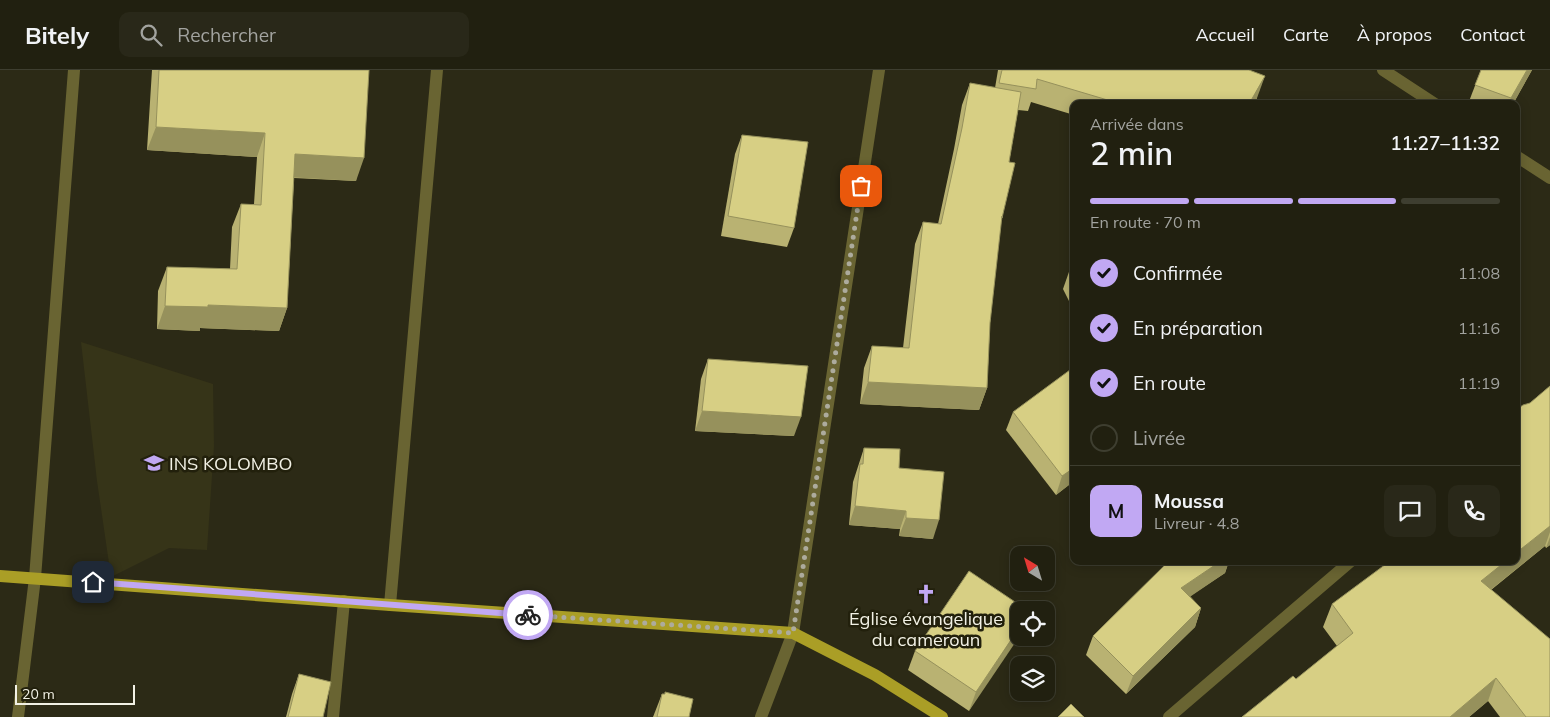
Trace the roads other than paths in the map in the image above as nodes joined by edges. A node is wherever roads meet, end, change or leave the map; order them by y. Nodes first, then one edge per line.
1 (74, 70) edge
2 (437, 70) edge
3 (879, 70) edge
4 (1383, 70) edge
5 (1429, 100) edge
6 (1520, 159) edge
7 (1550, 178) edge
8 (1346, 565) edge
9 (0, 576) edge
10 (35, 578) junction
11 (344, 602) junction
12 (390, 605) junction
13 (793, 633) junction
14 (18, 717) edge
15 (332, 717) edge
16 (761, 717) edge
17 (942, 717) edge
18 (1169, 717) edge

1 - 10 street
2 - 12 street
3 - 13 street
4 - 5 street
6 - 7 street
8 - 18 street
9 - 10 main road
10 - 11 main road
10 - 14 street
11 - 12 main road
11 - 15 street
12 - 13 main road
13 - 16 street
13 - 17 main road

